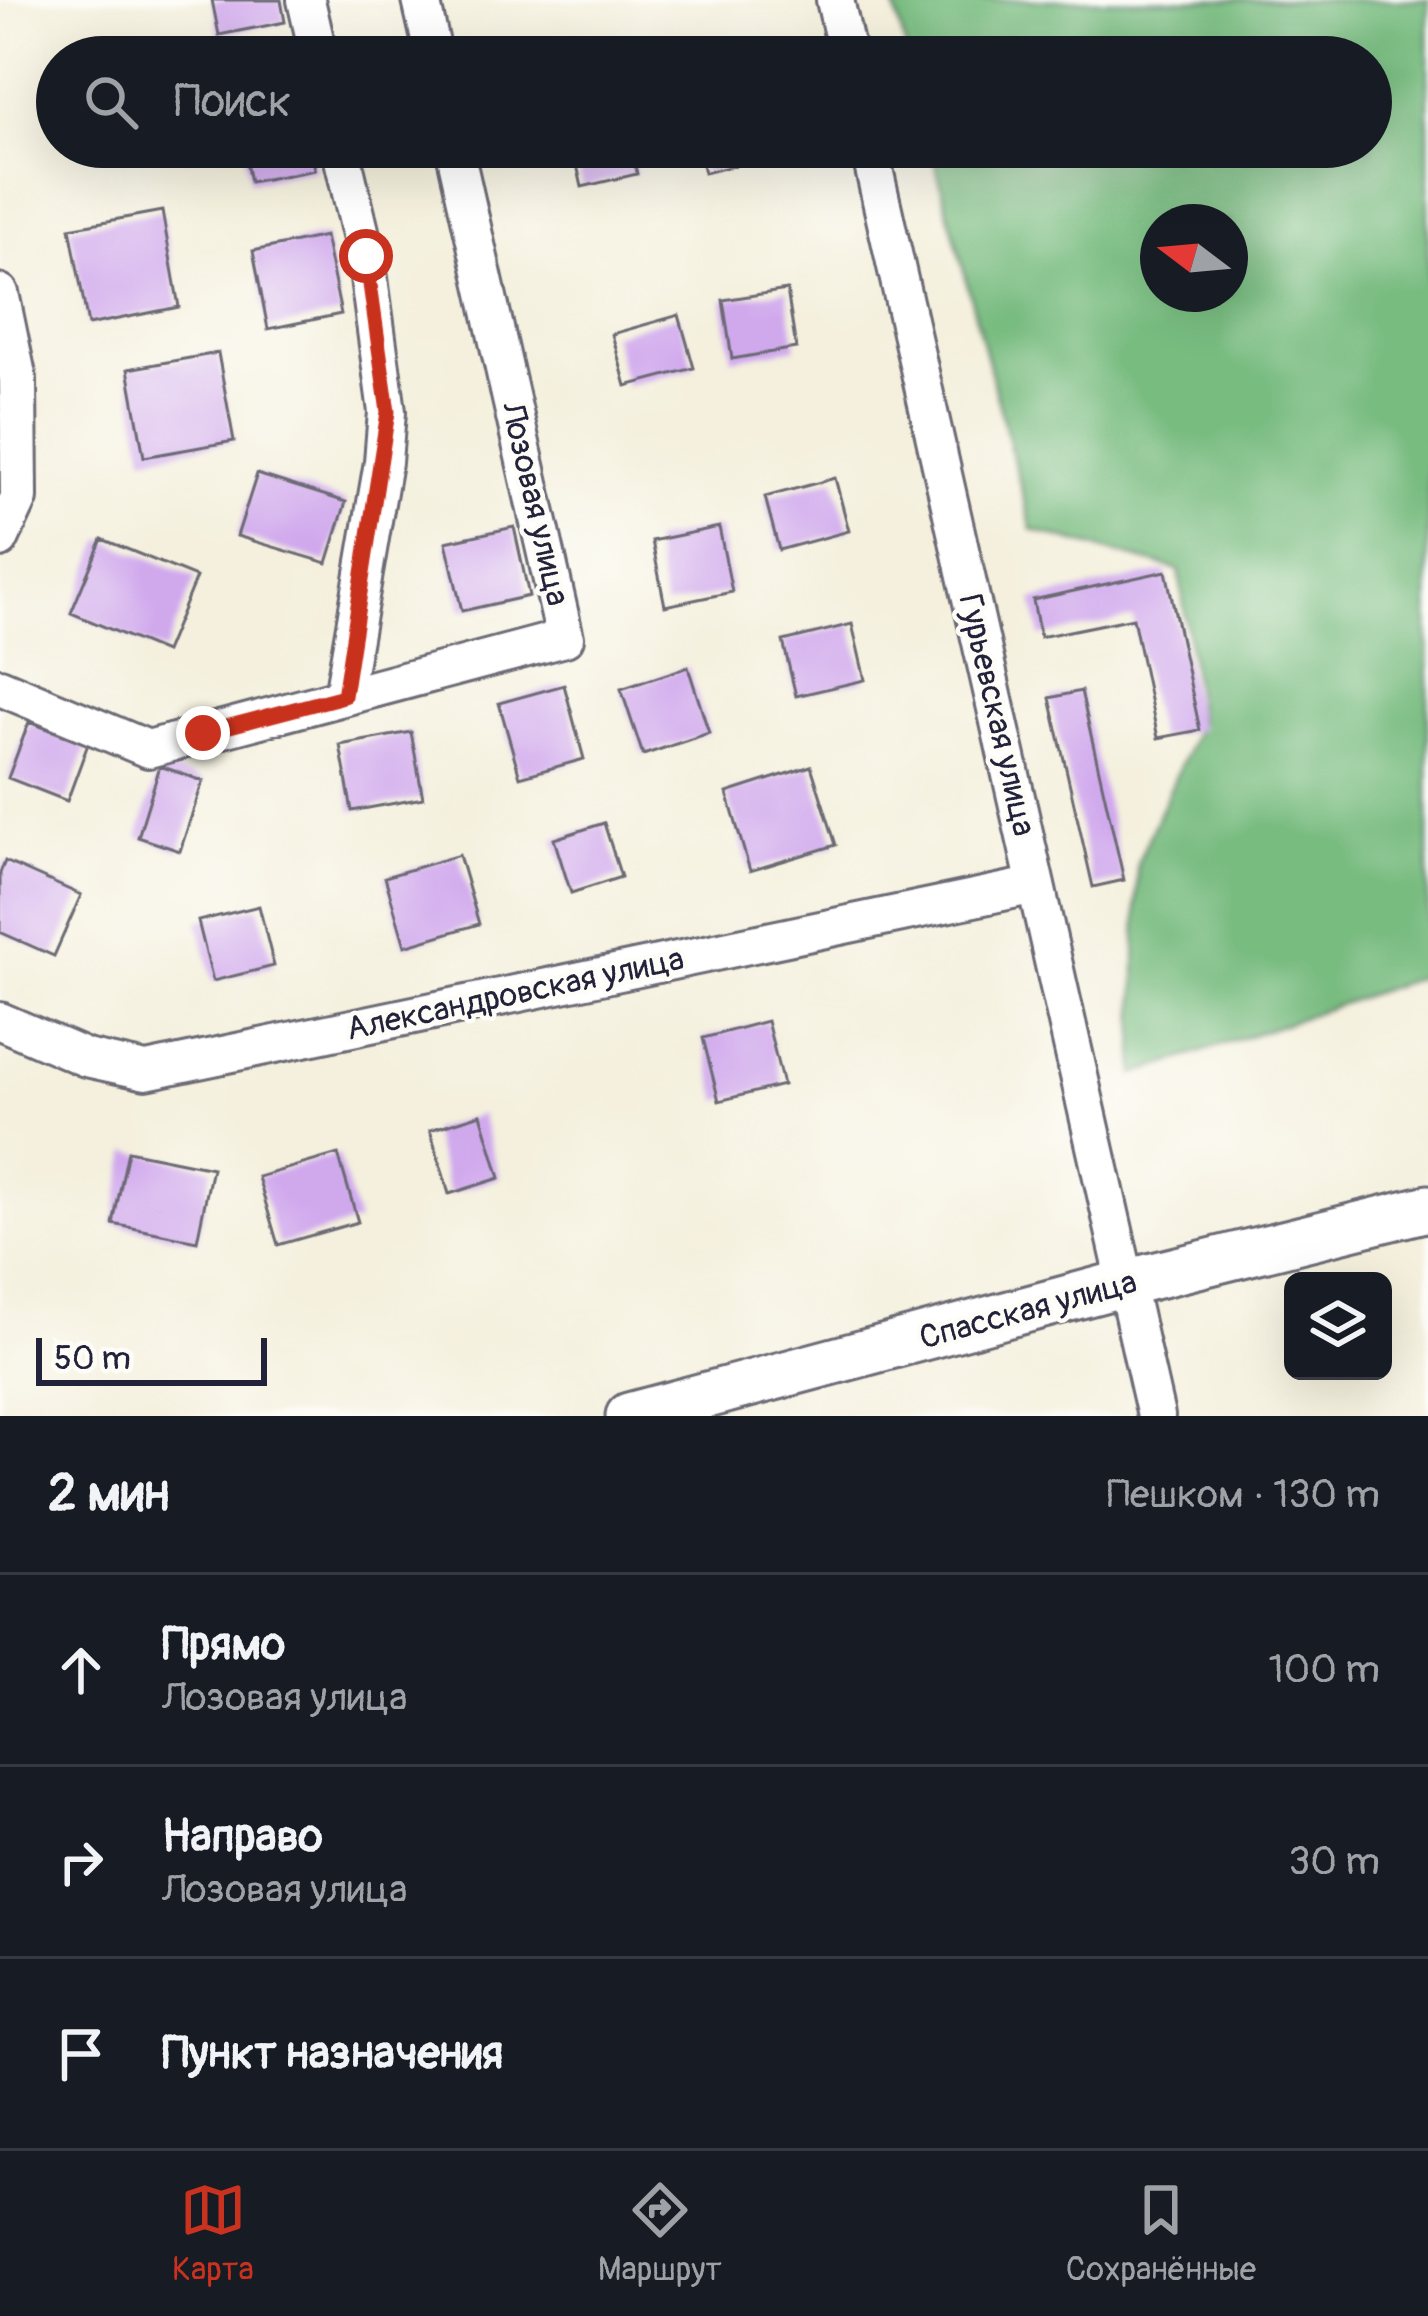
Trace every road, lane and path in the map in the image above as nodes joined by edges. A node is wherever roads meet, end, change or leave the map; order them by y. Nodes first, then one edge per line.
1 (306, 0) edge
2 (422, 0) edge
3 (836, 0) edge
4 (315, 36) edge
5 (430, 36) edge
6 (844, 36) edge
7 (345, 168) edge
8 (459, 168) edge
9 (874, 168) edge
10 (0, 293) edge
11 (0, 539) edge
12 (0, 687) edge
13 (344, 696) junction
14 (1036, 885) junction
15 (0, 1022) edge
16 (1428, 1208) edge
17 (1125, 1283) junction
18 (629, 1416) edge
19 (1156, 1416) edge

1 - 4 street
2 - 5 street
3 - 6 street
7 - 13 street
8 - 13 street, Лозовая улица
9 - 14 street, Гурьевская улица
10 - 11 street
12 - 13 street, Лозовая улица
14 - 15 street, Александровская улица
14 - 17 street, Гурьевская улица
16 - 17 street, Спасская улица
17 - 18 street, Спасская улица
17 - 19 street, Гурьевская улица

